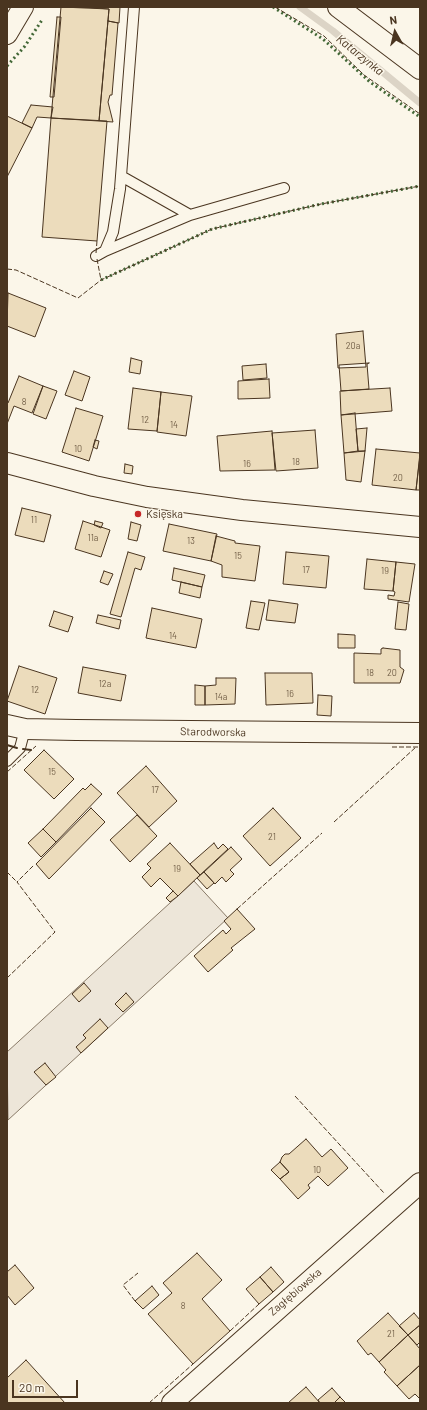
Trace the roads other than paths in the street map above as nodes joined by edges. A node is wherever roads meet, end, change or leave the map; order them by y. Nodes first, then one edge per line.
1 (23, 7) edge
2 (134, 7) edge
3 (338, 7) edge
4 (7, 34) edge
5 (420, 69) edge
6 (121, 176) junction
7 (284, 188) dead end
8 (190, 215) junction
9 (106, 251) junction
10 (96, 256) dead end
11 (7, 463) edge
12 (420, 527) edge
13 (16, 727) edge
14 (420, 733) edge
15 (7, 761) edge
16 (420, 1183) edge
17 (172, 1403) edge

1 - 4 street
2 - 6 lane
3 - 5 street
6 - 8 lane
6 - 9 lane
7 - 8 lane
8 - 9 lane
9 - 10 lane
11 - 12 street
13 - 14 street, Starodworska
13 - 15 lane
16 - 17 street, Zagłębiowska

